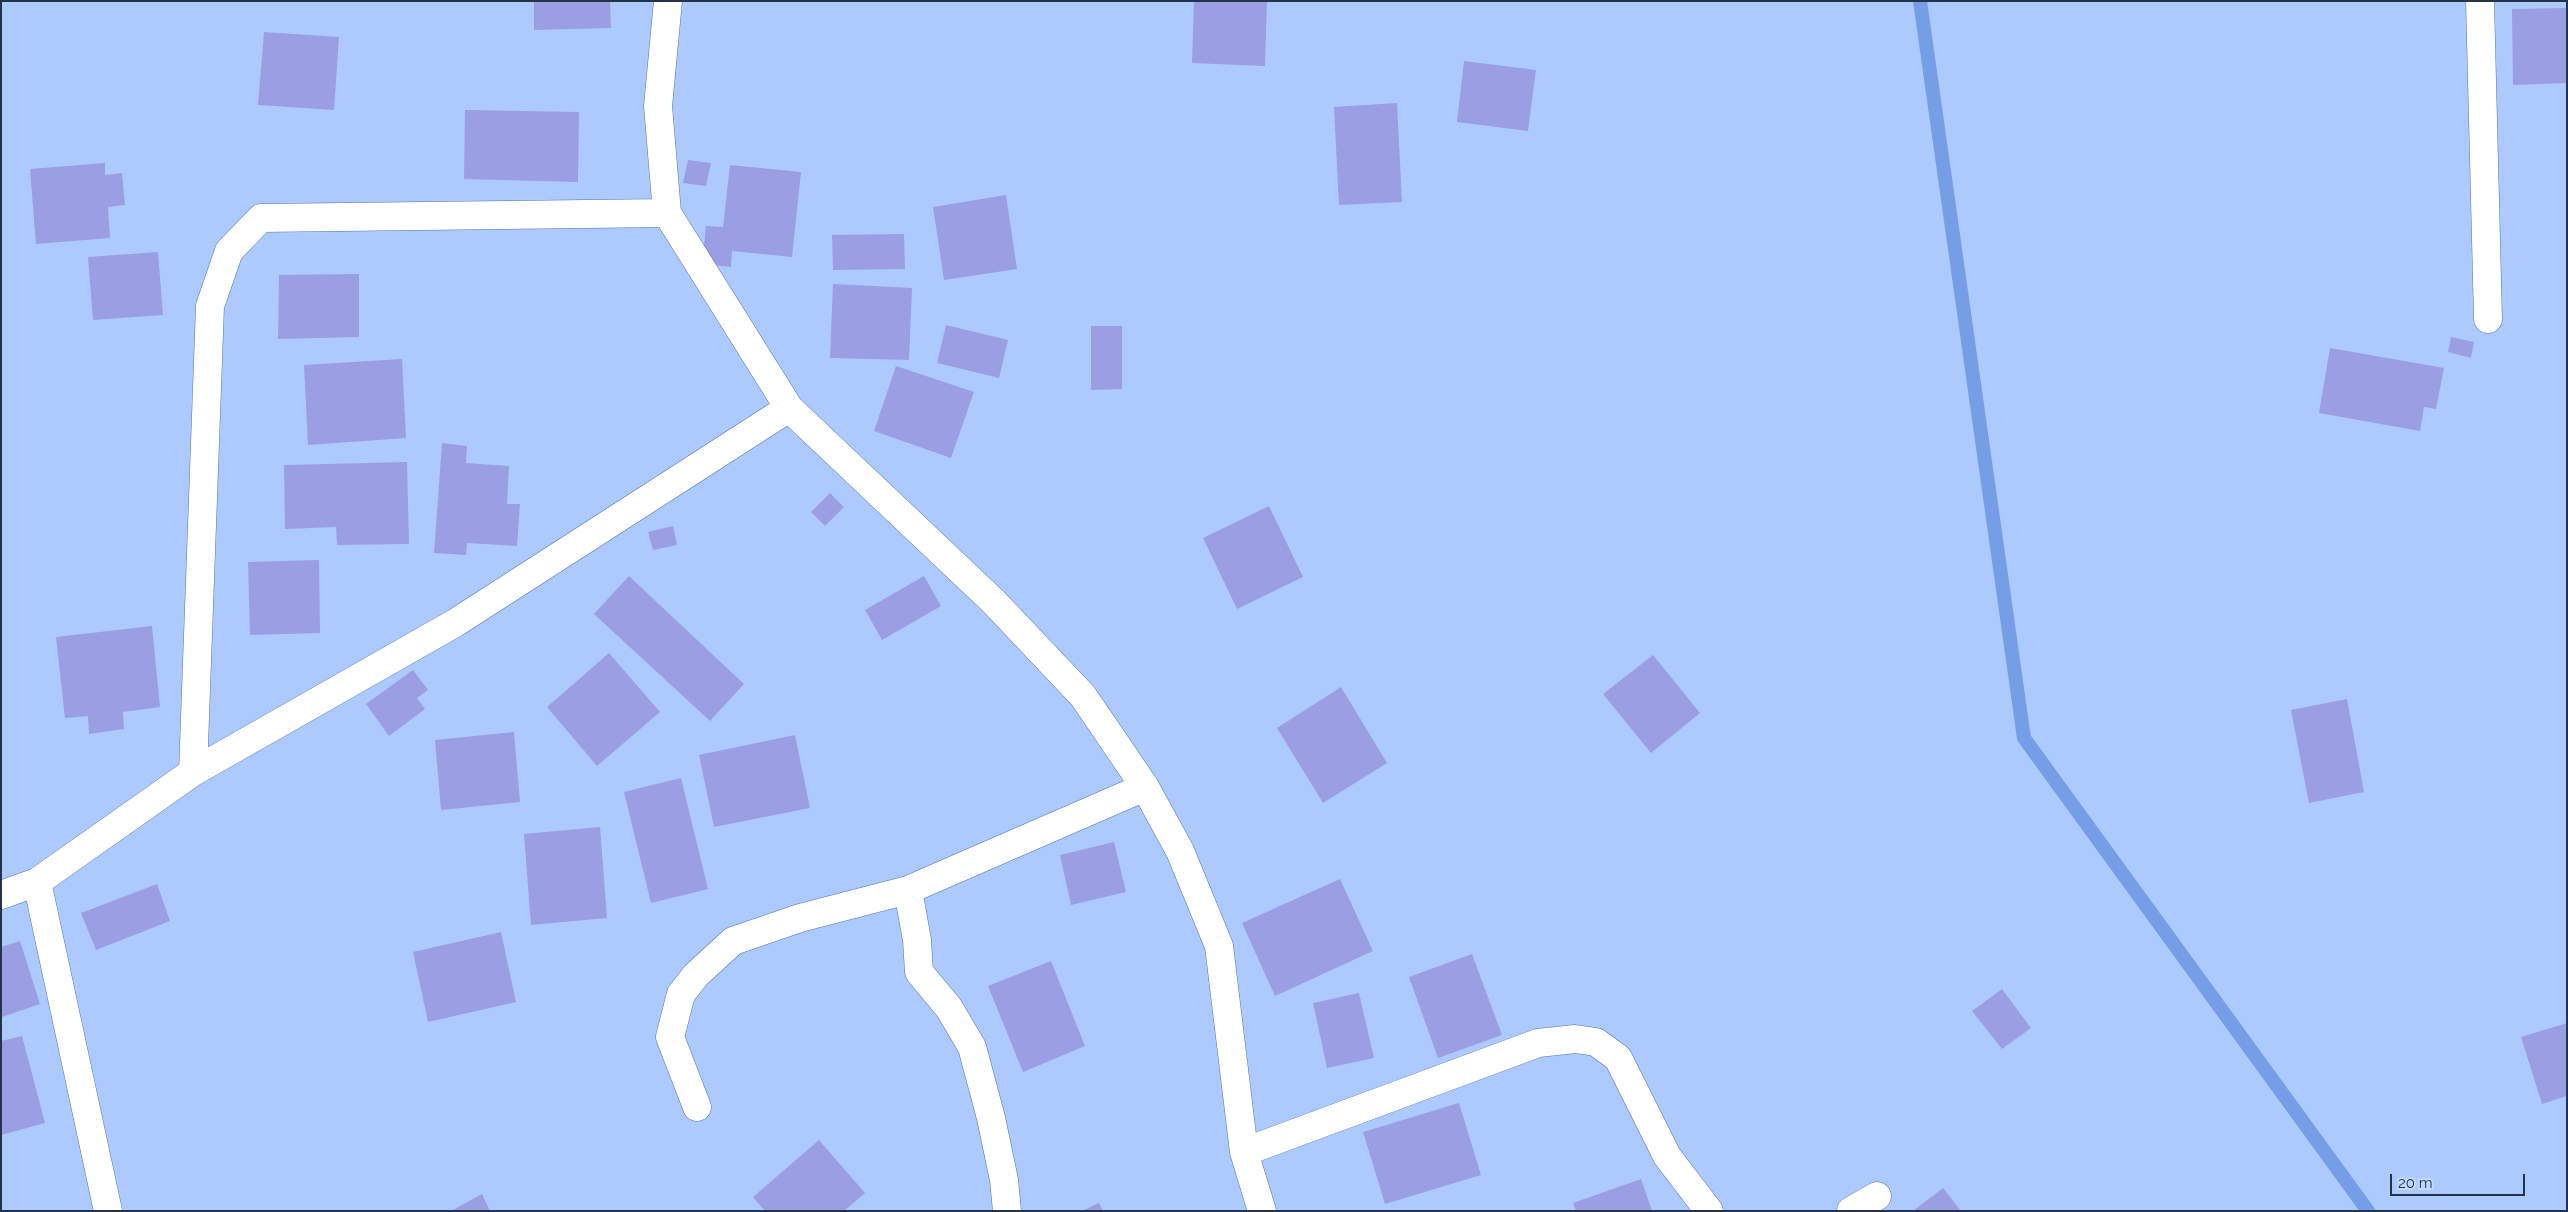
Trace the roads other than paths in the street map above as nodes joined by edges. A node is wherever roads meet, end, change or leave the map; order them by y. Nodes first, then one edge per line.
1 (668, 1) edge
2 (2480, 1) edge
3 (667, 213) junction
4 (2488, 319) dead end
5 (789, 408) junction
6 (193, 772) junction
7 (1145, 787) junction
8 (37, 882) junction
9 (908, 890) junction
10 (1, 895) edge
11 (697, 1107) dead end
12 (1244, 1152) junction
13 (1878, 1196) dead end
14 (108, 1211) edge
15 (1007, 1211) edge
16 (1262, 1211) edge
17 (1709, 1211) edge
18 (1851, 1211) edge

1 - 3 street
2 - 4 street
3 - 5 street
3 - 6 street
5 - 6 street
5 - 7 street
6 - 8 street
7 - 9 street
7 - 12 street
8 - 10 street
8 - 14 street
9 - 11 street
9 - 15 street
12 - 16 street
12 - 17 street
13 - 18 street

